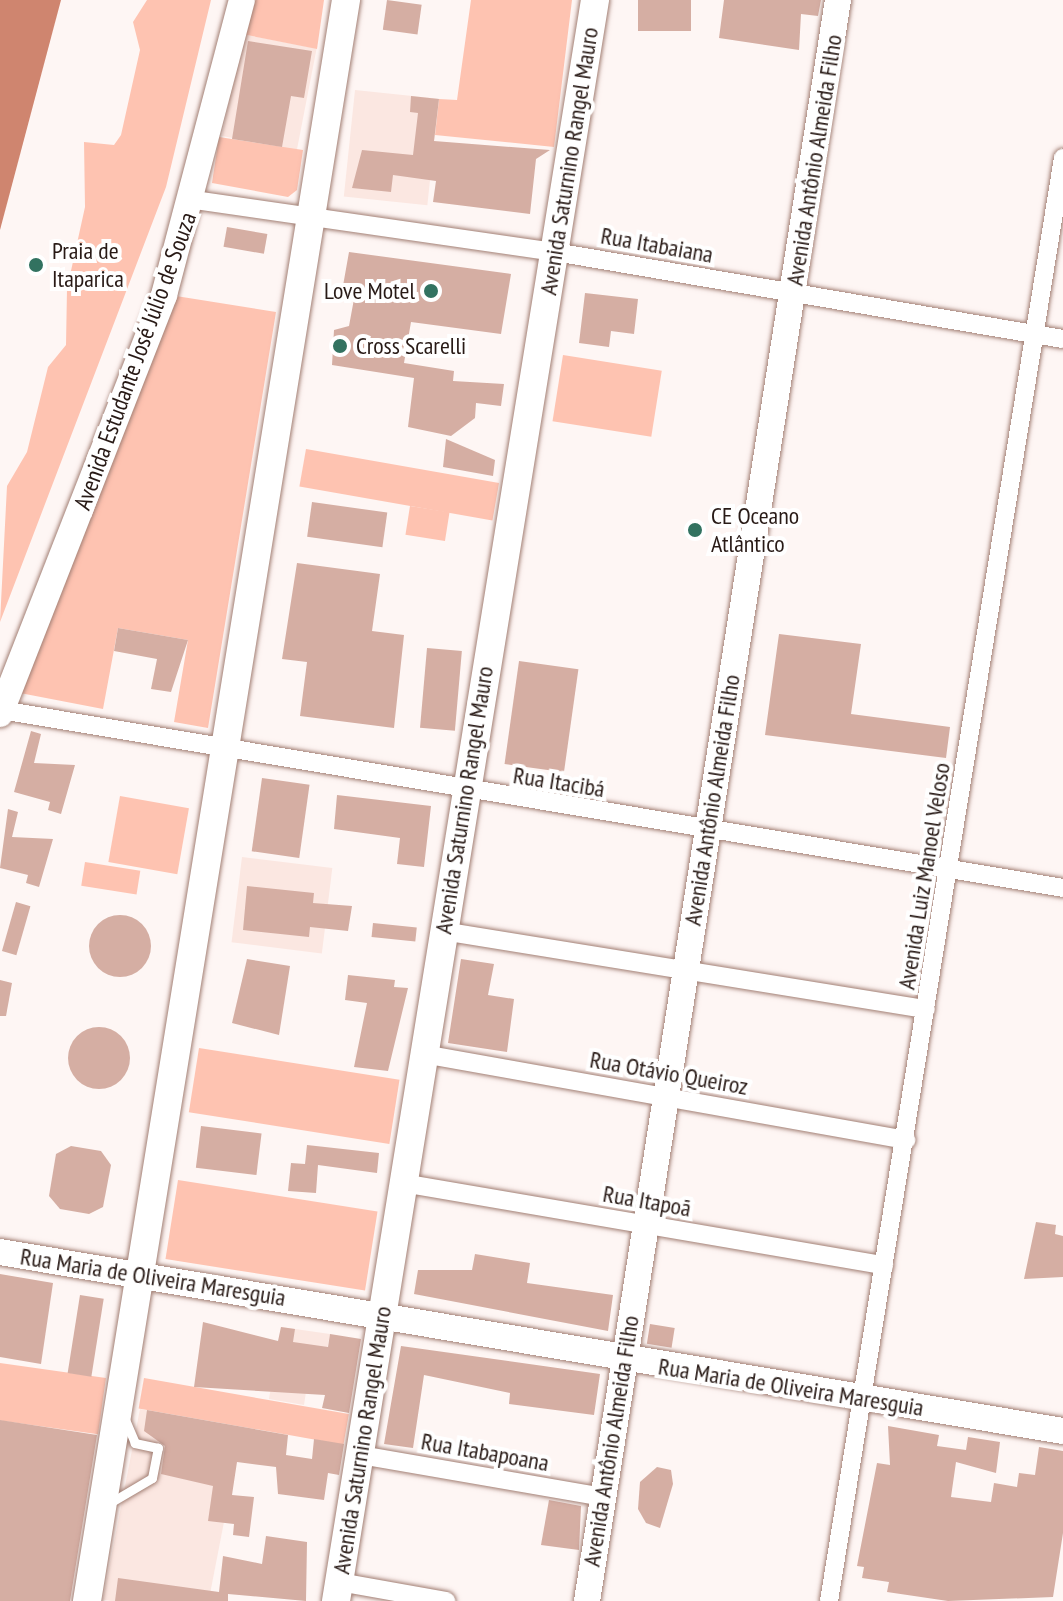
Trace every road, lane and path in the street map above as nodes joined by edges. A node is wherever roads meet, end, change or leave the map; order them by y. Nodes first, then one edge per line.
1 (242, 0) edge
2 (346, 0) edge
3 (595, 0) edge
4 (838, 0) edge
5 (1063, 158) edge
6 (194, 200) junction
7 (314, 219) junction
8 (555, 252) junction
9 (794, 293) junction
10 (1037, 335) junction
11 (1063, 339) edge
12 (1, 712) edge
13 (227, 748) junction
14 (464, 790) junction
15 (706, 829) junction
16 (949, 870) junction
17 (1063, 888) edge
18 (443, 931) junction
19 (685, 969) junction
20 (926, 1009) junction
21 (423, 1054) junction
22 (665, 1096) junction
23 (906, 1140) junction
24 (402, 1183) junction
25 (644, 1225) junction
26 (0, 1252) edge
27 (884, 1265) junction
28 (140, 1274) junction
29 (381, 1313) junction
30 (623, 1360) junction
31 (860, 1397) junction
32 (119, 1405) junction
33 (1063, 1431) edge
34 (360, 1455) junction
35 (602, 1497) junction
36 (102, 1508) junction
37 (337, 1591) edge
38 (87, 1601) edge
39 (446, 1601) edge
40 (587, 1601) edge
41 (829, 1601) edge

1 - 6 street, Avenida Estudante José Júlio de Souza
2 - 7 main road
3 - 8 main road, Avenida Saturnino Rangel Mauro
4 - 9 street, Avenida Antônio Almeida Filho
5 - 10 street, Avenida Luiz Manoel Veloso
6 - 7 street, Rua Itabaiana
6 - 12 street, Avenida Estudante José Júlio de Souza
7 - 8 street, Rua Itabaiana
7 - 13 main road
8 - 9 street, Rua Itabaiana
8 - 14 main road, Avenida Saturnino Rangel Mauro
9 - 10 street, Rua Itabaiana
9 - 15 street, Avenida Antônio Almeida Filho
10 - 11 street, Rua Itabaiana
10 - 16 street, Avenida Luiz Manoel Veloso
12 - 13 street, Rua Itacibá
13 - 14 street, Rua Itacibá
13 - 28 main road
14 - 15 street, Rua Itacibá
14 - 18 main road, Avenida Saturnino Rangel Mauro
15 - 16 street, Rua Itacibá
15 - 19 street, Avenida Antônio Almeida Filho
16 - 17 street, Rua Itacibá
16 - 20 street, Avenida Luiz Manoel Veloso
18 - 19 street
18 - 21 main road, Avenida Saturnino Rangel Mauro
19 - 20 street
19 - 22 street, Avenida Antônio Almeida Filho
20 - 23 street, Avenida Luiz Manoel Veloso
21 - 22 street, Rua Otávio Queiroz
21 - 24 main road, Avenida Saturnino Rangel Mauro
22 - 23 street, Rua Otávio Queiroz
22 - 25 street, Avenida Antônio Almeida Filho
23 - 27 street, Avenida Luiz Manoel Veloso
24 - 25 street, Rua Itapoã
24 - 29 main road, Avenida Saturnino Rangel Mauro
25 - 27 street, Rua Itapoã
25 - 30 street, Avenida Antônio Almeida Filho
26 - 28 street, Rua Maria de Oliveira Maresguia
27 - 31 street, Avenida Luiz Manoel Veloso
28 - 29 street, Rua Maria de Oliveira Maresguia
28 - 32 main road
29 - 30 street, Rua Maria de Oliveira Maresguia
29 - 34 main road, Avenida Saturnino Rangel Mauro
30 - 31 street, Rua Maria de Oliveira Maresguia
30 - 35 street, Avenida Antônio Almeida Filho
31 - 33 street, Rua Maria de Oliveira Maresguia
31 - 41 street, Avenida Luiz Manoel Veloso
32 - 36 main road
32 - 36 lane
34 - 35 street, Rua Itabapoana
34 - 37 main road, Avenida Saturnino Rangel Mauro
35 - 40 street, Avenida Antônio Almeida Filho
36 - 38 main road
37 - 39 street

